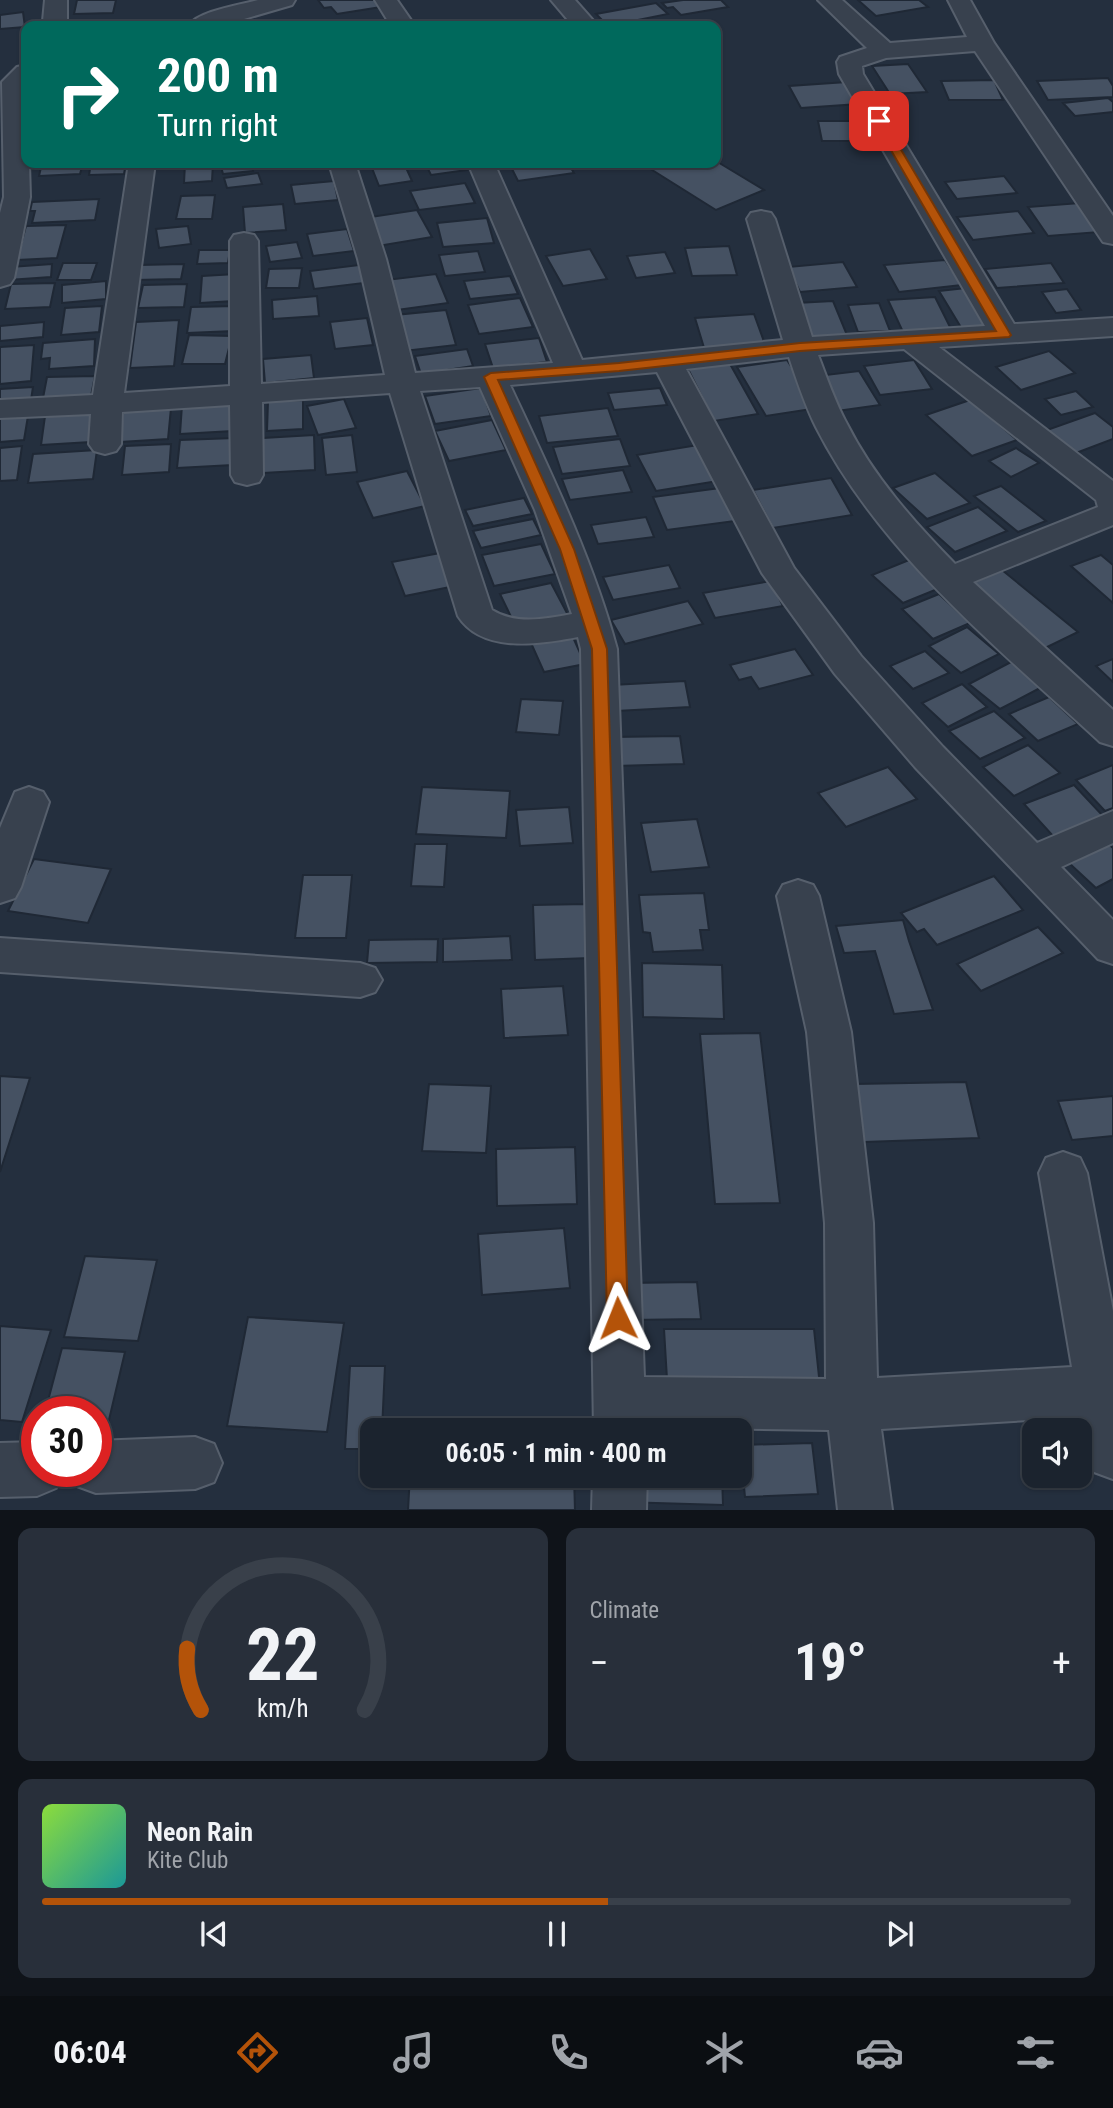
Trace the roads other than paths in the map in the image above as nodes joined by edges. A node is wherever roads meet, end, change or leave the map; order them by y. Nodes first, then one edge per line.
1 (284, 0) edge
2 (386, 0) edge
3 (562, 0) edge
4 (828, 0) edge
5 (959, 0) edge
6 (212, 21) edge
7 (400, 21) edge
8 (581, 21) edge
9 (982, 43) junction
10 (884, 51) junction
11 (21, 76) edge
12 (141, 168) edge
13 (344, 168) edge
14 (483, 168) edge
15 (761, 219) dead end
16 (1113, 236) edge
17 (244, 242) dead end
18 (0, 278) edge
19 (1113, 327) edge
20 (1004, 335) junction
21 (912, 341) junction
22 (800, 347) junction
23 (667, 362) junction
24 (572, 371) junction
25 (491, 377) junction
26 (403, 385) junction
27 (244, 394) junction
28 (107, 404) junction
29 (0, 409) edge
30 (105, 444) dead end
31 (247, 475) dead end
32 (1113, 501) edge
33 (1113, 510) edge
34 (949, 579) junction
35 (593, 623) junction
36 (1113, 732) edge
37 (29, 802) dead end
38 (1113, 825) edge
39 (1033, 862) junction
40 (0, 887) edge
41 (798, 896) dead end
42 (1113, 947) edge
43 (0, 955) edge
44 (360, 980) dead end
45 (1063, 1173) dead end
46 (1106, 1391) edge
47 (852, 1405) junction
48 (620, 1416) edge
49 (1113, 1453) edge
50 (195, 1464) dead end
51 (112, 1467) edge
52 (21, 1469) edge
53 (0, 1470) edge
54 (620, 1488) edge
55 (620, 1510) edge
56 (865, 1510) edge

1 - 6 street
2 - 7 street
3 - 8 street
4 - 10 street
5 - 9 street
9 - 10 street
9 - 16 street
10 - 20 street
11 - 18 street
12 - 28 street
13 - 26 street
14 - 24 street
15 - 22 street
17 - 27 street
19 - 20 street
20 - 21 street
21 - 22 street
21 - 32 street
22 - 23 street
22 - 34 street
23 - 24 street
23 - 39 street
24 - 25 street
25 - 26 street
25 - 35 street
26 - 27 street
26 - 35 street
27 - 28 street
27 - 31 street
28 - 29 street
28 - 30 street
33 - 34 street
34 - 36 street
35 - 48 street
37 - 40 street
38 - 39 street
39 - 42 street
41 - 47 street
43 - 44 street
45 - 46 street
46 - 47 street
46 - 49 street
47 - 48 street
47 - 56 street
50 - 51 street
52 - 53 street
54 - 55 street

